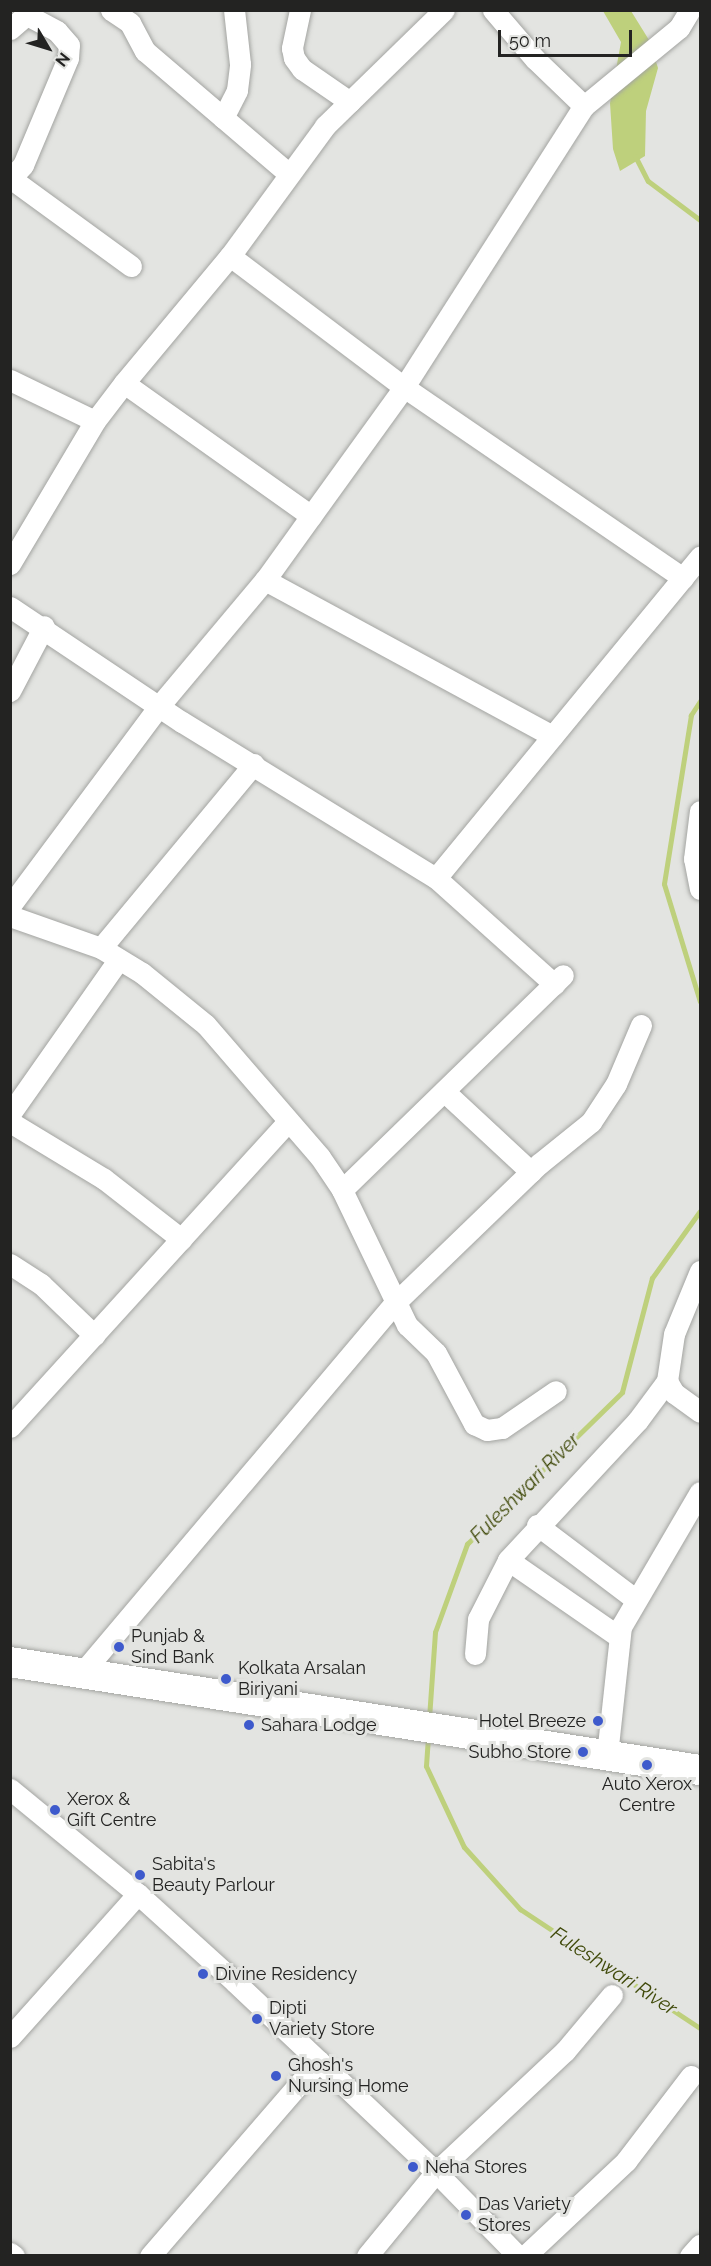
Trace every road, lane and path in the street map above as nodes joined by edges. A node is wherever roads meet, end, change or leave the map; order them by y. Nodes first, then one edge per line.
1 (111, 10) edge
2 (234, 10) edge
3 (300, 10) edge
4 (444, 10) edge
5 (493, 10) edge
6 (23, 18) edge
7 (685, 20) edge
8 (350, 102) junction
9 (584, 106) junction
10 (223, 117) junction
11 (289, 174) junction
12 (12, 180) edge
13 (230, 256) junction
14 (131, 266) dead end
15 (10, 380) edge
16 (124, 383) junction
17 (404, 387) junction
18 (95, 422) junction
19 (311, 516) junction
20 (700, 557) edge
21 (10, 564) edge
22 (683, 578) junction
23 (265, 580) junction
24 (10, 607) edge
25 (44, 626) junction
26 (10, 691) edge
27 (160, 705) junction
28 (552, 736) junction
29 (254, 764) junction
30 (700, 811) edge
31 (436, 878) junction
32 (700, 889) edge
33 (10, 906) edge
34 (10, 916) edge
35 (110, 953) junction
36 (641, 1025) dead end
37 (446, 1093) junction
38 (10, 1114) edge
39 (288, 1121) junction
40 (10, 1122) edge
41 (531, 1172) junction
42 (342, 1190) junction
43 (181, 1239) junction
44 (10, 1264) edge
45 (700, 1271) edge
46 (395, 1303) junction
47 (94, 1335) junction
48 (667, 1381) junction
49 (555, 1391) dead end
50 (700, 1412) edge
51 (10, 1427) edge
52 (700, 1494) edge
53 (537, 1525) junction
54 (508, 1560) junction
55 (635, 1599) junction
56 (619, 1637) junction
57 (475, 1654) dead end
58 (10, 1662) edge
59 (82, 1673) junction
60 (607, 1755) junction
61 (700, 1770) edge
62 (10, 1789) edge
63 (138, 1894) junction
64 (612, 1995) dead end
65 (10, 2037) edge
66 (319, 2061) junction
67 (691, 2076) dead end
68 (436, 2172) junction
69 (700, 2245) edge
70 (150, 2256) edge
71 (367, 2256) edge
72 (518, 2256) edge
73 (525, 2256) edge
74 (690, 2256) edge

1 - 10 street
2 - 10 street
3 - 8 street
4 - 8 street
5 - 9 street
6 - 12 street
7 - 9 street
8 - 11 street
9 - 17 street
10 - 11 street
11 - 13 street
12 - 14 street
13 - 16 street
13 - 17 street
15 - 18 street
16 - 18 street
16 - 19 street
17 - 19 street
17 - 22 street
18 - 21 street
19 - 23 street
20 - 22 street
22 - 28 street
23 - 27 street
23 - 28 street
24 - 25 street
25 - 26 street
25 - 27 street
27 - 29 street
27 - 33 street
28 - 31 street
29 - 31 street
29 - 35 street
30 - 32 street
31 - 37 street
34 - 35 street
35 - 38 street
35 - 39 street
36 - 41 street
37 - 41 street
37 - 42 street
39 - 42 street
39 - 43 street
40 - 43 street
41 - 46 street
42 - 46 street
43 - 47 street
44 - 47 street
45 - 48 street
46 - 49 street
46 - 59 street
47 - 51 street
48 - 50 street
48 - 53 street
52 - 55 street
53 - 54 street
53 - 55 street
54 - 56 street
54 - 57 street
55 - 56 street
56 - 60 street
58 - 59 main road
59 - 60 main road
60 - 61 main road
62 - 63 street
63 - 65 street
63 - 66 street
64 - 68 street
66 - 68 street
66 - 70 street
67 - 73 street
68 - 71 street
68 - 72 street
69 - 74 street

